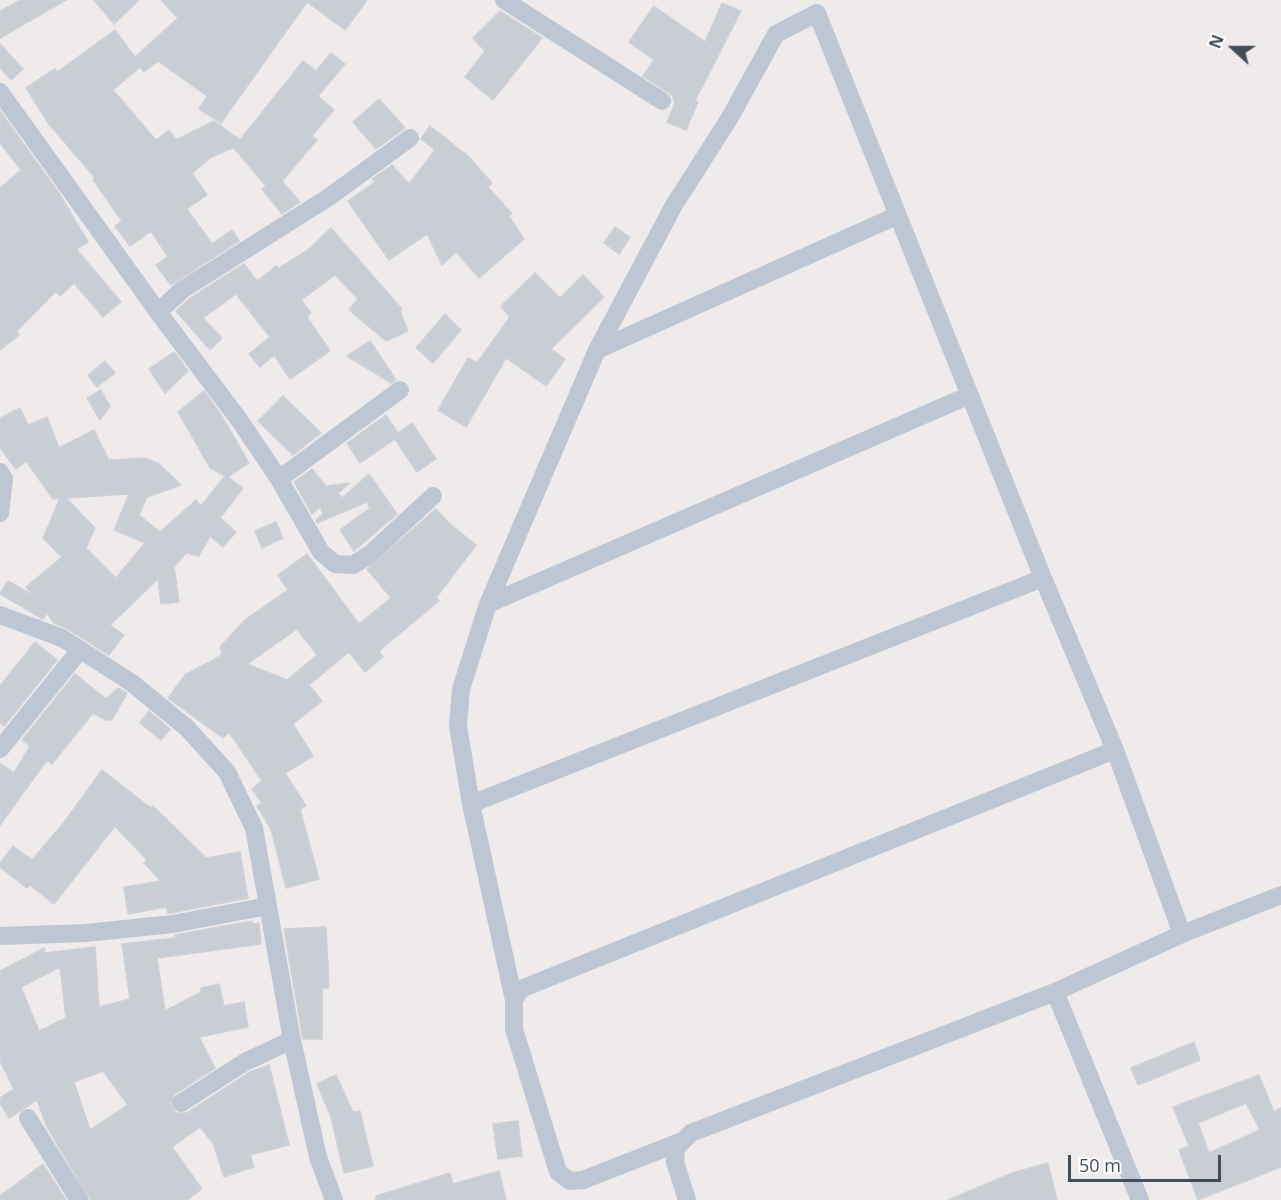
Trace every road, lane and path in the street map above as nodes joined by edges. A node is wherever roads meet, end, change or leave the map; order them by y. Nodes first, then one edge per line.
1 (504, 0) edge
2 (0, 92) edge
3 (662, 101) dead end
4 (410, 138) dead end
5 (896, 216) junction
6 (158, 312) junction
7 (597, 350) junction
8 (400, 390) dead end
9 (970, 395) junction
10 (0, 472) edge
11 (279, 479) junction
12 (433, 496) dead end
13 (0, 513) edge
14 (1043, 578) junction
15 (488, 604) junction
16 (0, 615) edge
17 (80, 650) junction
18 (0, 749) edge
19 (1115, 750) junction
20 (471, 804) junction
21 (1281, 896) edge
22 (268, 906) junction
23 (1182, 934) junction
24 (0, 936) edge
25 (1055, 992) junction
26 (514, 1000) junction
27 (292, 1040) junction
28 (181, 1102) dead end
29 (28, 1118) dead end
30 (680, 1142) junction
31 (79, 1200) edge
32 (334, 1200) edge
33 (687, 1200) edge
34 (1140, 1200) edge

1 - 3 street
2 - 6 street
4 - 6 street
5 - 7 street
5 - 7 street
5 - 9 street
6 - 11 street
7 - 15 street
8 - 11 street
9 - 14 street
9 - 15 street
10 - 13 street
11 - 12 street
14 - 19 street
14 - 20 street
15 - 20 street
16 - 17 street
17 - 18 street
17 - 22 street
19 - 23 street
19 - 26 street
20 - 26 street
21 - 23 street
22 - 24 street
22 - 27 street
23 - 25 street
25 - 30 street
25 - 34 street
26 - 30 street
27 - 28 street
27 - 32 street
29 - 31 street
30 - 33 street

